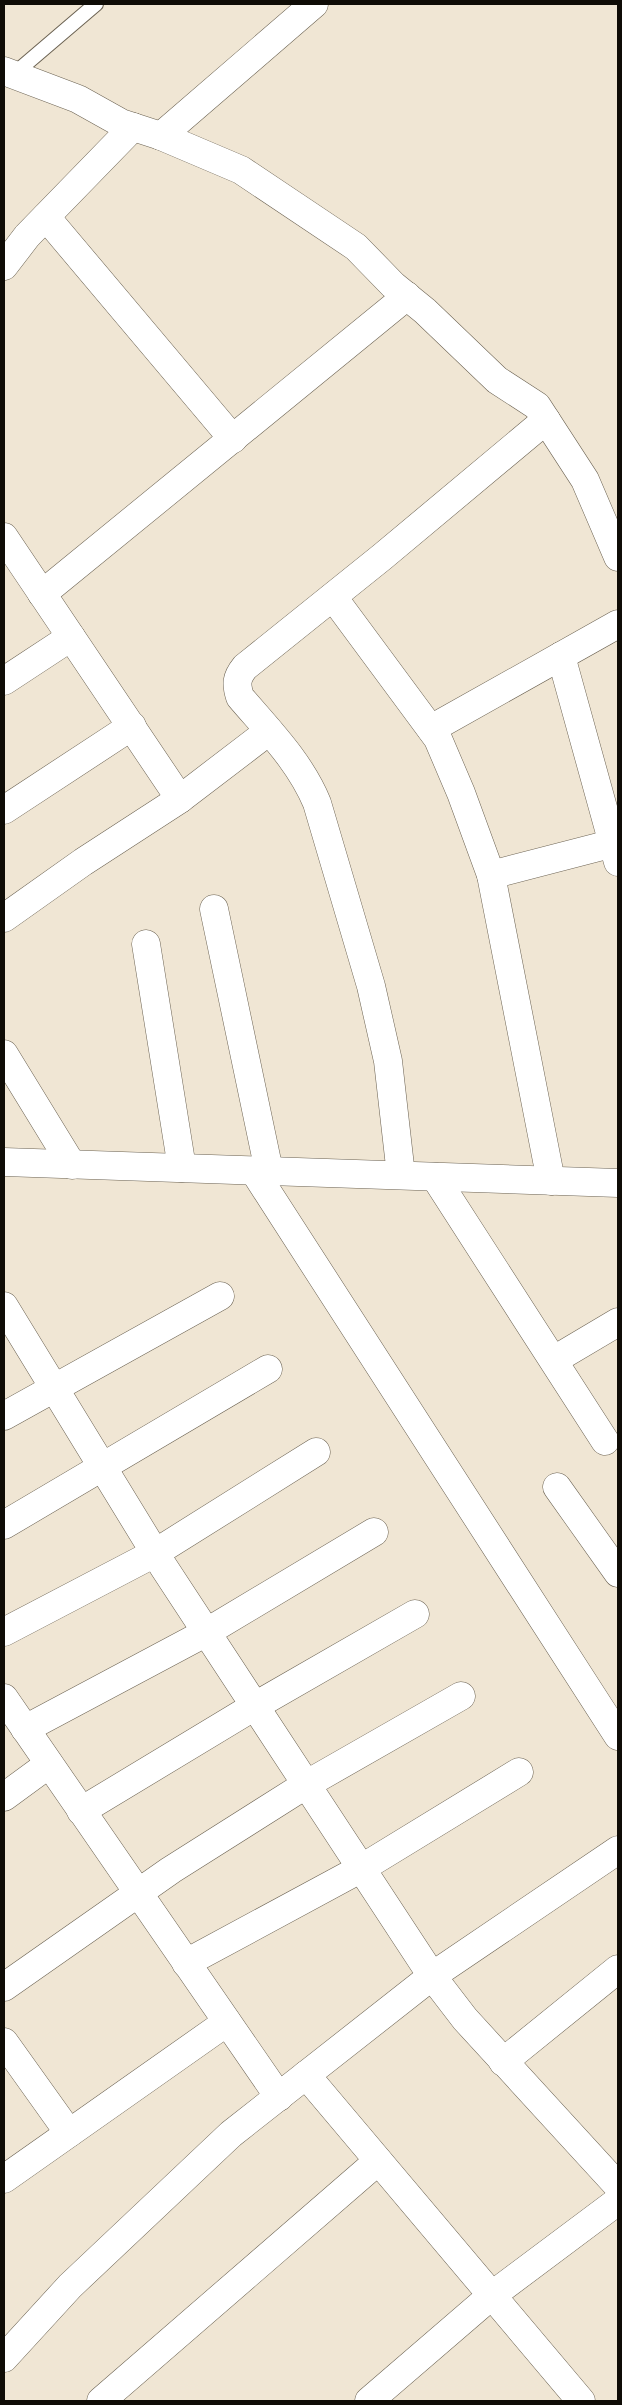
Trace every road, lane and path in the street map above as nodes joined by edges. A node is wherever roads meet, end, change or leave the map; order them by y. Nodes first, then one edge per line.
1 (96, 4) edge
2 (314, 4) edge
3 (9, 72) edge
4 (133, 127) junction
5 (161, 136) junction
6 (46, 217) junction
7 (4, 266) edge
8 (407, 296) junction
9 (546, 420) junction
10 (233, 439) junction
11 (612, 526) edge
12 (4, 537) edge
13 (618, 557) edge
14 (12, 567) edge
15 (42, 594) junction
16 (333, 597) junction
17 (618, 624) edge
18 (71, 637) junction
19 (561, 656) junction
20 (4, 681) edge
21 (132, 726) junction
22 (431, 729) junction
23 (269, 731) junction
24 (180, 799) junction
25 (4, 810) edge
26 (617, 849) edge
27 (491, 875) junction
28 (214, 909) dead end
29 (4, 918) edge
30 (146, 944) dead end
31 (4, 1054) edge
32 (4, 1162) edge
33 (72, 1165) junction
34 (182, 1168) junction
35 (261, 1171) junction
36 (401, 1176) junction
37 (435, 1177) junction
38 (551, 1181) junction
39 (618, 1183) edge
40 (220, 1296) dead end
41 (4, 1306) edge
42 (618, 1322) edge
43 (554, 1360) junction
44 (268, 1369) dead end
45 (54, 1388) junction
46 (4, 1416) edge
47 (606, 1441) dead end
48 (316, 1452) dead end
49 (103, 1468) junction
50 (557, 1487) dead end
51 (4, 1525) edge
52 (374, 1532) dead end
53 (155, 1553) junction
54 (618, 1573) edge
55 (415, 1614) dead end
56 (4, 1632) edge
57 (207, 1632) junction
58 (461, 1696) dead end
59 (4, 1698) edge
60 (255, 1706) junction
61 (25, 1729) junction
62 (618, 1736) edge
63 (49, 1764) junction
64 (519, 1772) dead end
65 (307, 1784) junction
66 (4, 1797) edge
67 (81, 1811) junction
68 (618, 1850) edge
69 (362, 1868) junction
70 (137, 1894) junction
71 (186, 1963) junction
72 (618, 1969) edge
73 (432, 1976) junction
74 (4, 1986) edge
75 (227, 2022) junction
76 (4, 2042) edge
77 (503, 2062) junction
78 (306, 2075) junction
79 (279, 2097) junction
80 (69, 2133) junction
81 (378, 2161) junction
82 (4, 2179) edge
83 (618, 2186) edge
84 (618, 2201) edge
85 (491, 2296) junction
86 (4, 2358) edge
87 (101, 2401) edge
88 (369, 2401) edge
89 (581, 2401) edge

1 - 3 lane
2 - 5 street
3 - 4 street
4 - 5 street
4 - 6 street
5 - 8 street
6 - 7 street
6 - 10 street
8 - 9 street
8 - 10 street
9 - 11 street
9 - 16 street
10 - 15 street
11 - 13 street
12 - 14 street
14 - 15 street
15 - 18 street
16 - 22 street
16 - 23 street
17 - 19 street
18 - 20 street
18 - 21 street
19 - 22 street
19 - 26 street
21 - 24 street
21 - 25 street
22 - 27 street
23 - 24 street
23 - 36 street
24 - 29 street
26 - 27 street
27 - 38 street
28 - 35 street
30 - 34 street
31 - 33 street
32 - 33 street
33 - 34 street
34 - 35 street
35 - 36 street
35 - 62 street
36 - 37 street
37 - 38 street
37 - 43 street
38 - 39 street
40 - 45 street
41 - 45 street
42 - 43 street
43 - 47 street
44 - 49 street
45 - 46 street
45 - 49 street
48 - 53 street
49 - 51 street
49 - 53 street
50 - 54 street
52 - 57 street
53 - 56 street
53 - 57 street
55 - 60 street
57 - 60 street
57 - 61 street
58 - 65 street
59 - 61 street
60 - 65 street
60 - 67 street
61 - 63 street
63 - 66 street
63 - 67 street
64 - 69 street
65 - 69 street
65 - 70 street
67 - 70 street
68 - 73 street
69 - 71 street
69 - 73 street
70 - 71 street
70 - 74 street
71 - 75 street
72 - 77 street
73 - 77 street
73 - 78 street
75 - 79 street
75 - 80 street
76 - 80 street
77 - 83 street
78 - 79 street
78 - 81 street
79 - 86 street
80 - 82 street
81 - 85 street
81 - 87 street
84 - 85 street
85 - 88 street
85 - 89 street

